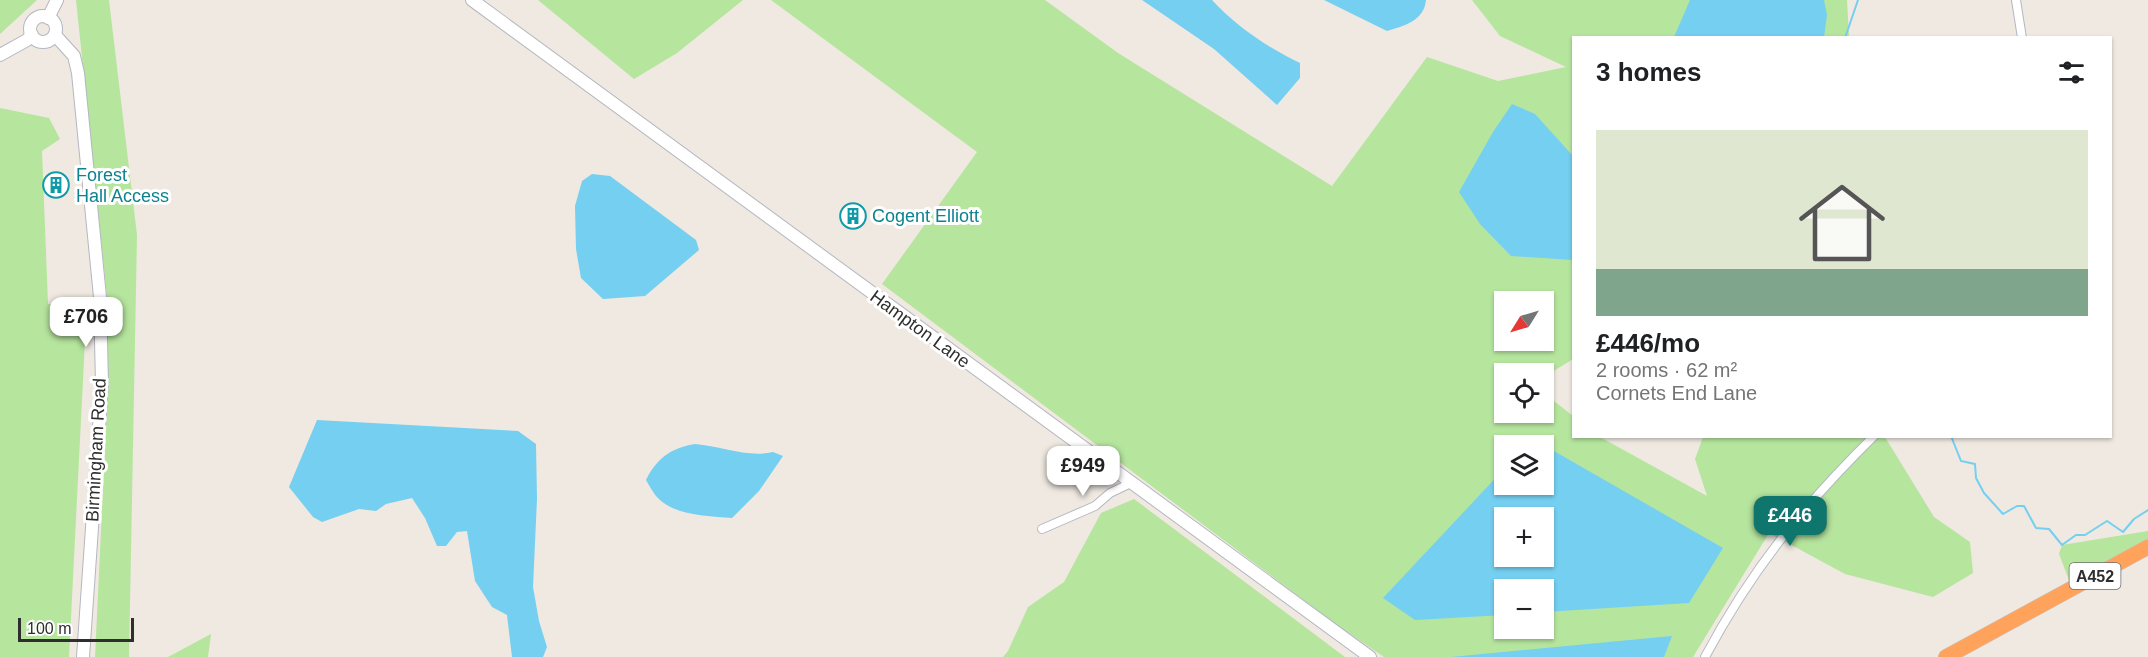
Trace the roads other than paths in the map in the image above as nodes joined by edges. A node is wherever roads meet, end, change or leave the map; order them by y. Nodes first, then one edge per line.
1 (57, 0) edge
2 (472, 0) edge
3 (2016, 0) edge
4 (48, 18) junction
5 (32, 35) junction
6 (55, 35) junction
7 (2022, 36) edge
8 (0, 55) edge
9 (1872, 438) edge
10 (1131, 483) junction
11 (1042, 529) dead end
12 (2148, 546) edge
13 (83, 657) edge
14 (1370, 657) edge
15 (1706, 657) edge
16 (1946, 657) edge

1 - 4 main road
2 - 10 main road, Hampton Lane
3 - 7 street
4 - 5 main road
4 - 6 main road
5 - 6 main road
5 - 8 main road
6 - 13 main road, Birmingham Road
9 - 15 street
10 - 11 street
10 - 14 main road, Hampton Lane
12 - 16 highway, A452

